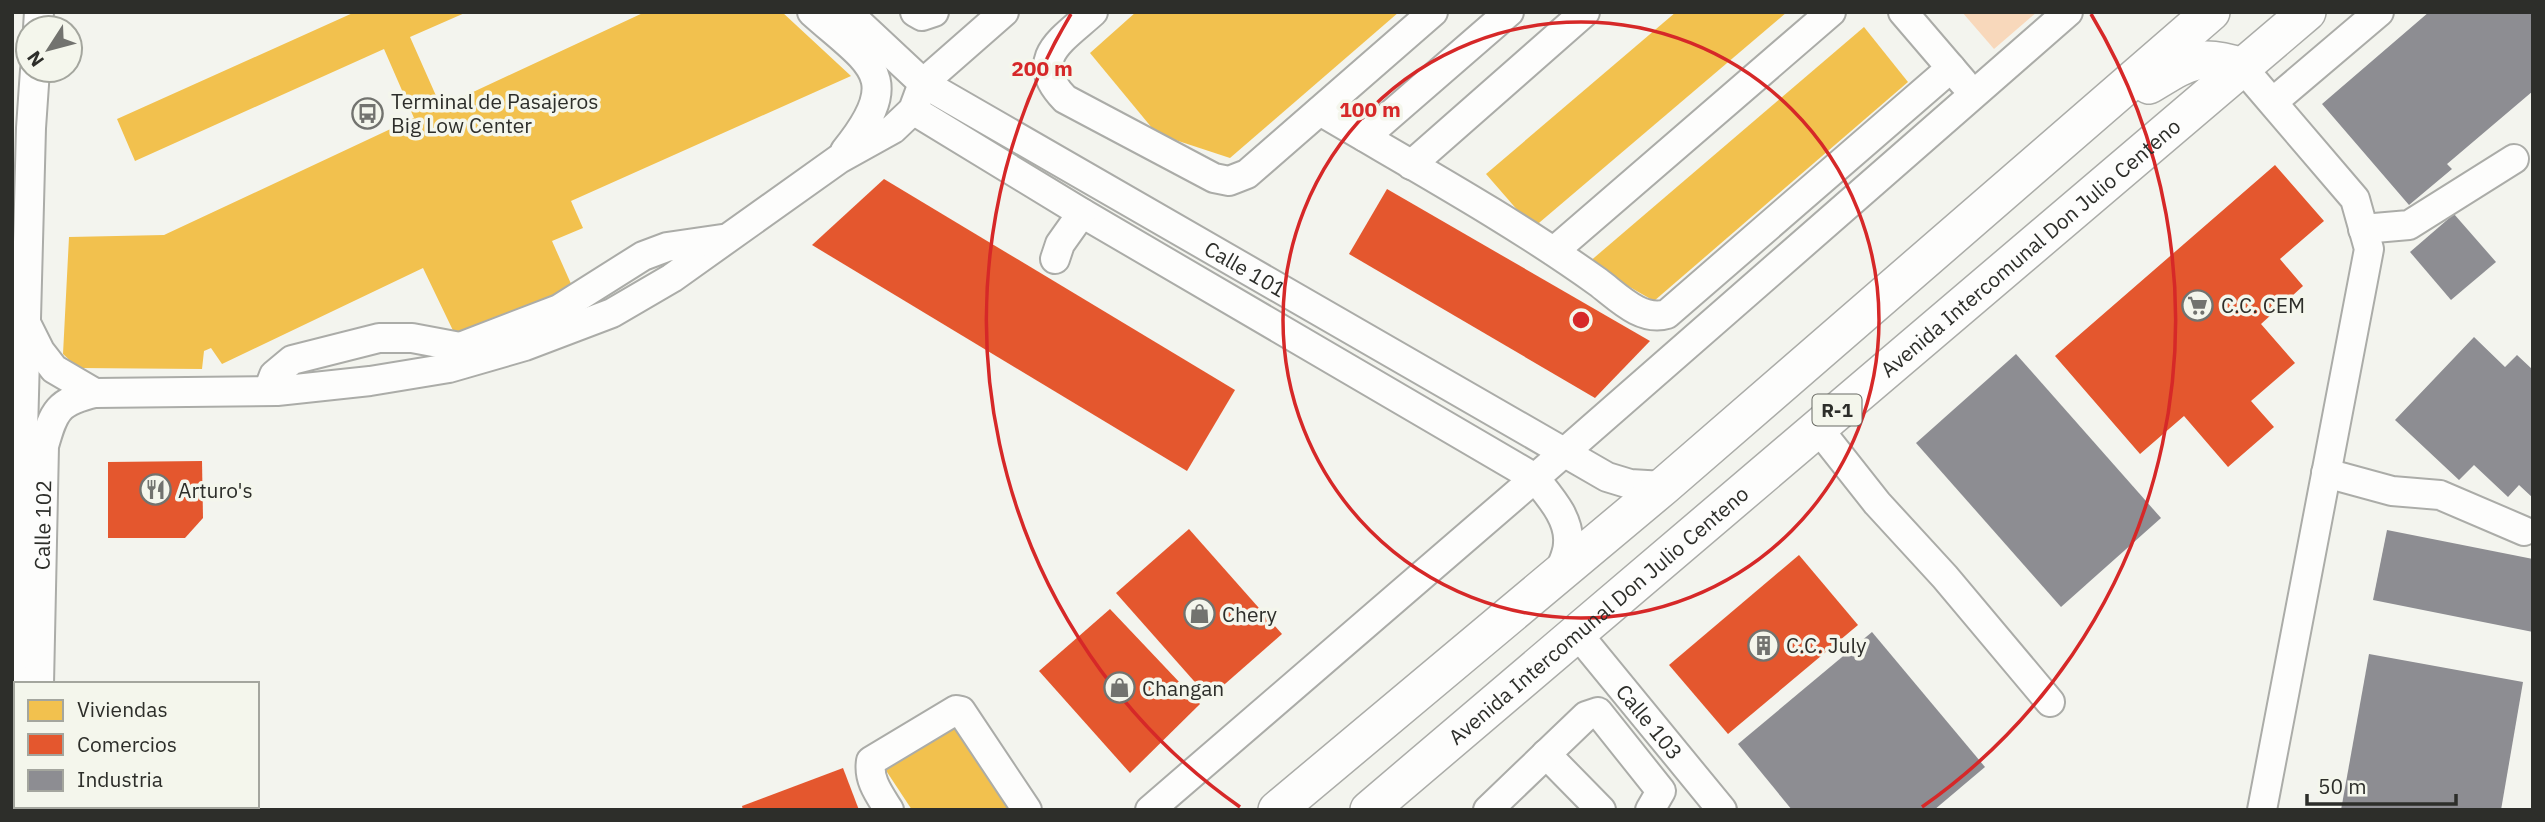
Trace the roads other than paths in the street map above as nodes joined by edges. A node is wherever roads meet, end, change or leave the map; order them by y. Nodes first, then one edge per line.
1 (812, 12) edge
2 (847, 12) edge
3 (915, 12) edge
4 (934, 12) edge
5 (1004, 12) edge
6 (1093, 12) edge
7 (1433, 12) edge
8 (1509, 12) edge
9 (1831, 12) edge
10 (1903, 12) edge
11 (2068, 12) edge
12 (2211, 12) edge
13 (2306, 12) edge
14 (2379, 12) edge
15 (1578, 14) edge
16 (2242, 67) junction
17 (1951, 68) junction
18 (923, 83) junction
19 (34, 84) edge
20 (1973, 95) junction
21 (2273, 102) junction
22 (913, 110) junction
23 (1320, 111) junction
24 (2073, 132) junction
25 (1365, 137) junction
26 (839, 159) junction
27 (2514, 159) dead end
28 (1411, 165) junction
29 (1082, 213) junction
30 (2363, 229) junction
31 (729, 238) junction
32 (1554, 251) junction
33 (1055, 259) dead end
34 (27, 326) junction
35 (268, 391) junction
36 (95, 393) junction
37 (1817, 428) junction
38 (1563, 452) junction
39 (2326, 473) junction
40 (1535, 478) junction
41 (1664, 486) junction
42 (2524, 531) dead end
43 (1560, 571) junction
44 (1576, 632) junction
45 (19, 682) edge
46 (39, 682) edge
47 (2050, 702) dead end
48 (1546, 754) junction
49 (1720, 809) edge
50 (889, 810) edge
51 (1027, 810) edge
52 (1150, 810) edge
53 (1277, 810) edge
54 (1369, 810) edge
55 (1488, 810) edge
56 (1601, 810) edge
57 (1650, 810) edge
58 (2262, 810) edge

1 - 26 street
2 - 18 street, Calle 101
3 - 4 street
5 - 18 street
6 - 23 street
7 - 23 street
8 - 25 street
9 - 32 street
10 - 17 street
11 - 20 street
12 - 24 main road, R-1
13 - 16 main road, Avenida Intercomunal Don Julio Centeno / R-1
14 - 21 street
15 - 28 street
16 - 21 street
16 - 24 main road
16 - 37 main road, Avenida Intercomunal Don Julio Centeno / R-1
17 - 20 street
17 - 32 street
18 - 22 street
18 - 38 street, Calle 101
19 - 34 street, Calle 102
20 - 38 street
21 - 30 street
22 - 26 street
22 - 29 street, Calle 101
23 - 25 street
24 - 41 main road, R-1
25 - 28 street
26 - 31 street
27 - 30 street
28 - 32 street
29 - 33 street
29 - 40 street, Calle 101
30 - 39 street
31 - 35 street
31 - 35 street
34 - 36 street
34 - 45 street, Calle 102
35 - 36 street
36 - 46 street, Calle 102
37 - 44 main road, Avenida Intercomunal Don Julio Centeno / R-1
37 - 47 street
38 - 40 street
38 - 41 street, Calle 101
39 - 42 street
39 - 58 street
40 - 43 street, Calle 101
40 - 52 street
41 - 43 main road, R-1
43 - 53 main road, R-1
44 - 49 street, Calle 103
44 - 54 main road, Avenida Intercomunal Don Julio Centeno / R-1
48 - 55 street
48 - 56 street
48 - 57 street
50 - 51 street

